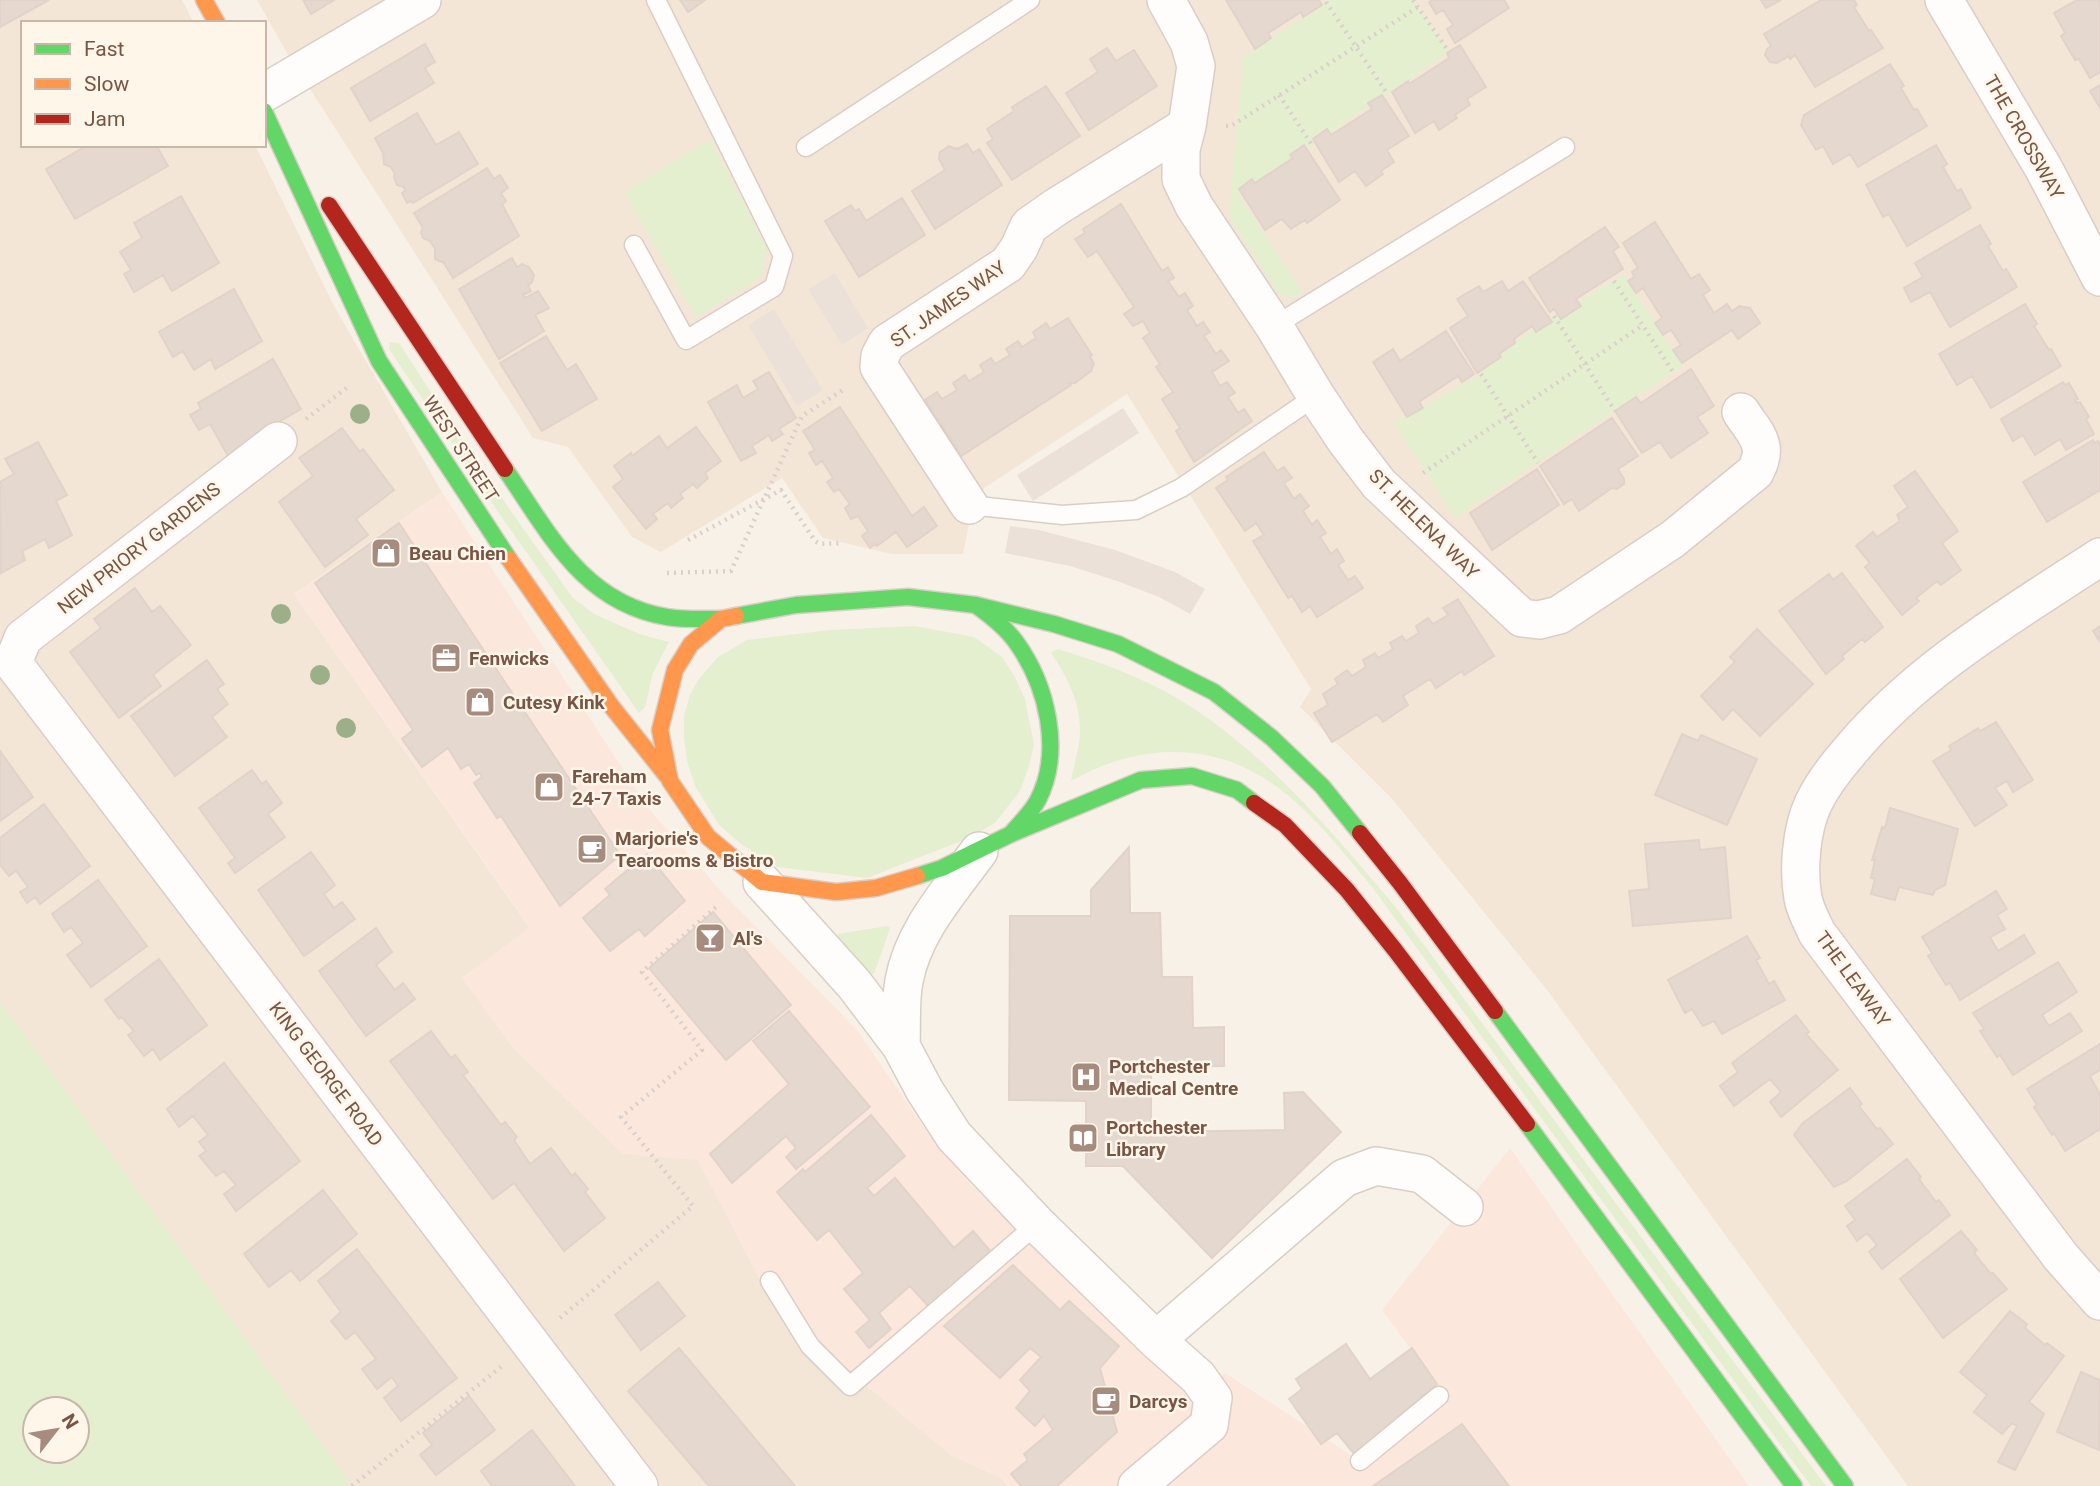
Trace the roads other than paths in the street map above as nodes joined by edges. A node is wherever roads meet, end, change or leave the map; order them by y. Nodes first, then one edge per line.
1 (204, 0) edge
2 (422, 0) edge
3 (656, 0) edge
4 (1030, 0) edge
5 (1166, 0) edge
6 (1944, 0) edge
7 (216, 21) edge
8 (266, 92) edge
9 (266, 112) edge
10 (266, 113) edge
11 (1187, 126) junction
12 (806, 147) dead end
13 (1566, 147) dead end
14 (634, 245) dead end
15 (2100, 277) edge
16 (1274, 326) junction
17 (1316, 396) junction
18 (1741, 412) dead end
19 (278, 441) road end
20 (969, 505) joint
21 (2100, 557) edge
22 (976, 605) junction
23 (720, 619) junction
24 (6, 667) edge
25 (670, 781) junction
26 (1011, 834) junction
27 (979, 851) junction
28 (762, 882) junction
29 (901, 1046) junction
30 (1464, 1207) dead end
31 (1037, 1224) junction
32 (769, 1281) dead end
33 (2100, 1301) edge
34 (1156, 1340) junction
35 (1439, 1396) dead end
36 (1360, 1461) dead end
37 (639, 1486) edge
38 (1137, 1486) edge
39 (1794, 1486) edge
40 (1845, 1486) edge

1 - 7 main road
2 - 8 street
3 - 14 lane
4 - 12 lane
5 - 11 street, ST. HELENA WAY
6 - 15 street, THE CROSSWAY
9 - 23 main road, WEST STREET
10 - 25 main road, WEST STREET
11 - 16 street, ST. HELENA WAY
11 - 20 street, ST. JAMES WAY
13 - 16 lane
16 - 17 street, ST. HELENA WAY
17 - 18 street, ST. HELENA WAY
17 - 20 lane
19 - 24 street, NEW PRIORY GARDENS
21 - 33 street, THE LEAWAY
22 - 23 main road, WEST STREET
22 - 26 main road
22 - 40 main road, WEST STREET
23 - 25 main road
24 - 37 street, KING GEORGE ROAD
25 - 28 main road, WEST STREET
26 - 27 main road
26 - 39 main road
27 - 28 main road
27 - 29 street
28 - 29 street
29 - 31 street
30 - 34 street
31 - 32 lane
31 - 34 street
34 - 38 street
35 - 36 lane

